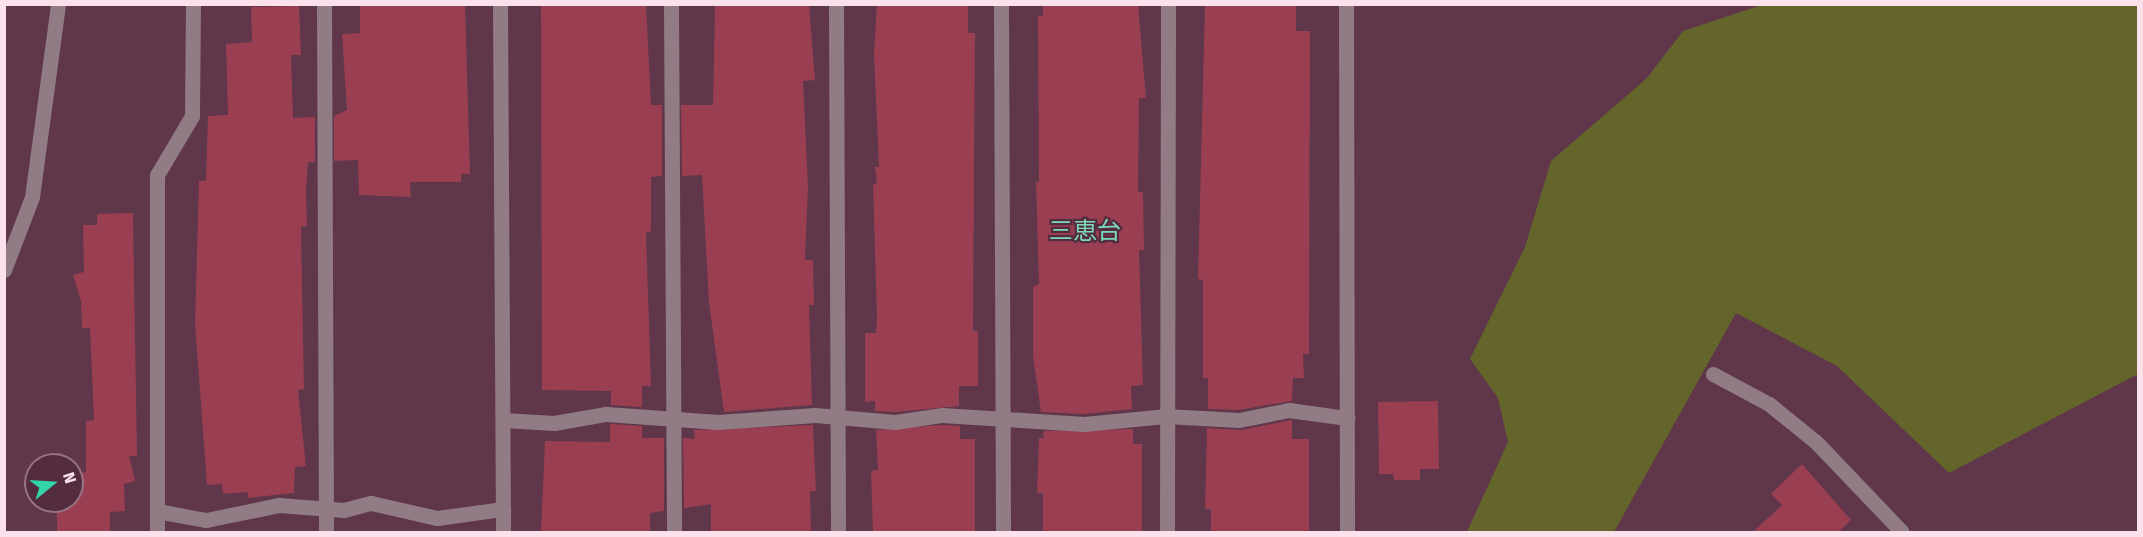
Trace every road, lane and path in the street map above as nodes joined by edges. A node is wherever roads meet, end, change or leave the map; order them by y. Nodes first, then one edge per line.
1 (58, 4) edge
2 (193, 4) edge
3 (324, 4) edge
4 (500, 4) edge
5 (671, 4) edge
6 (836, 4) edge
7 (1001, 4) edge
8 (1168, 4) edge
9 (1346, 4) edge
10 (4, 270) edge
11 (1713, 374) dead end
12 (1165, 416) junction
13 (1003, 417) junction
14 (673, 418) junction
15 (1347, 418) junction
16 (839, 419) junction
17 (503, 420) junction
18 (503, 509) junction
19 (326, 510) junction
20 (157, 511) junction
21 (157, 532) edge
22 (326, 532) edge
23 (504, 532) edge
24 (674, 532) edge
25 (838, 532) edge
26 (1003, 532) edge
27 (1167, 532) edge
28 (1347, 532) edge
29 (1902, 532) edge

1 - 10 street
2 - 20 street
3 - 19 street
4 - 17 street
5 - 14 street
6 - 16 street
7 - 13 street
8 - 12 street
9 - 15 street
11 - 29 street
12 - 13 street
12 - 15 street
12 - 27 street
13 - 16 street
13 - 26 street
14 - 16 street
14 - 17 street
14 - 24 street
15 - 28 street
16 - 25 street
17 - 18 street
18 - 19 street
18 - 23 street
19 - 20 street
19 - 22 street
20 - 21 street

